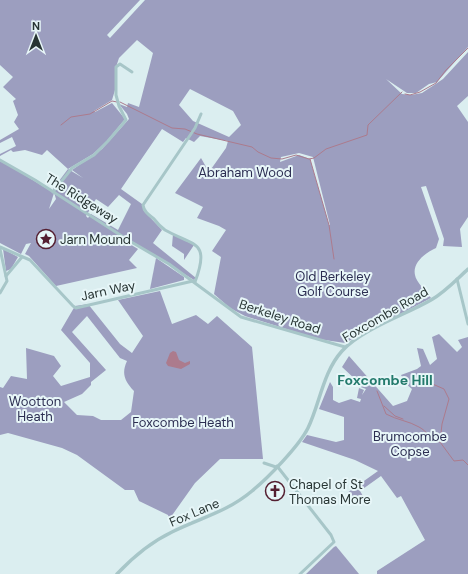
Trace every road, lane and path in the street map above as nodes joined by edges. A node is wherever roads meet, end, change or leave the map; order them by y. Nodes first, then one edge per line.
1 (132, 72) dead end
2 (201, 114) dead end
3 (0, 160) edge
4 (53, 192) junction
5 (0, 248) edge
6 (22, 257) junction
7 (468, 269) edge
8 (6, 276) junction
9 (457, 279) junction
10 (194, 282) junction
11 (0, 293) edge
12 (468, 324) edge
13 (345, 347) junction
14 (264, 463) dead end
15 (276, 466) junction
16 (117, 574) edge
17 (300, 574) edge

1 - 4 street
2 - 10 street
3 - 4 street, The Ridgeway
4 - 10 street, The Ridgeway
5 - 6 street
5 - 8 street
6 - 8 street
6 - 10 street, Jarn Way
7 - 9 street, Foxcombe Road
8 - 11 street
9 - 12 street
9 - 13 street, Foxcombe Road
10 - 13 street, Berkeley Road
13 - 15 street, Foxcombe Road
14 - 15 street
15 - 16 street, Fox Lane
15 - 17 street

